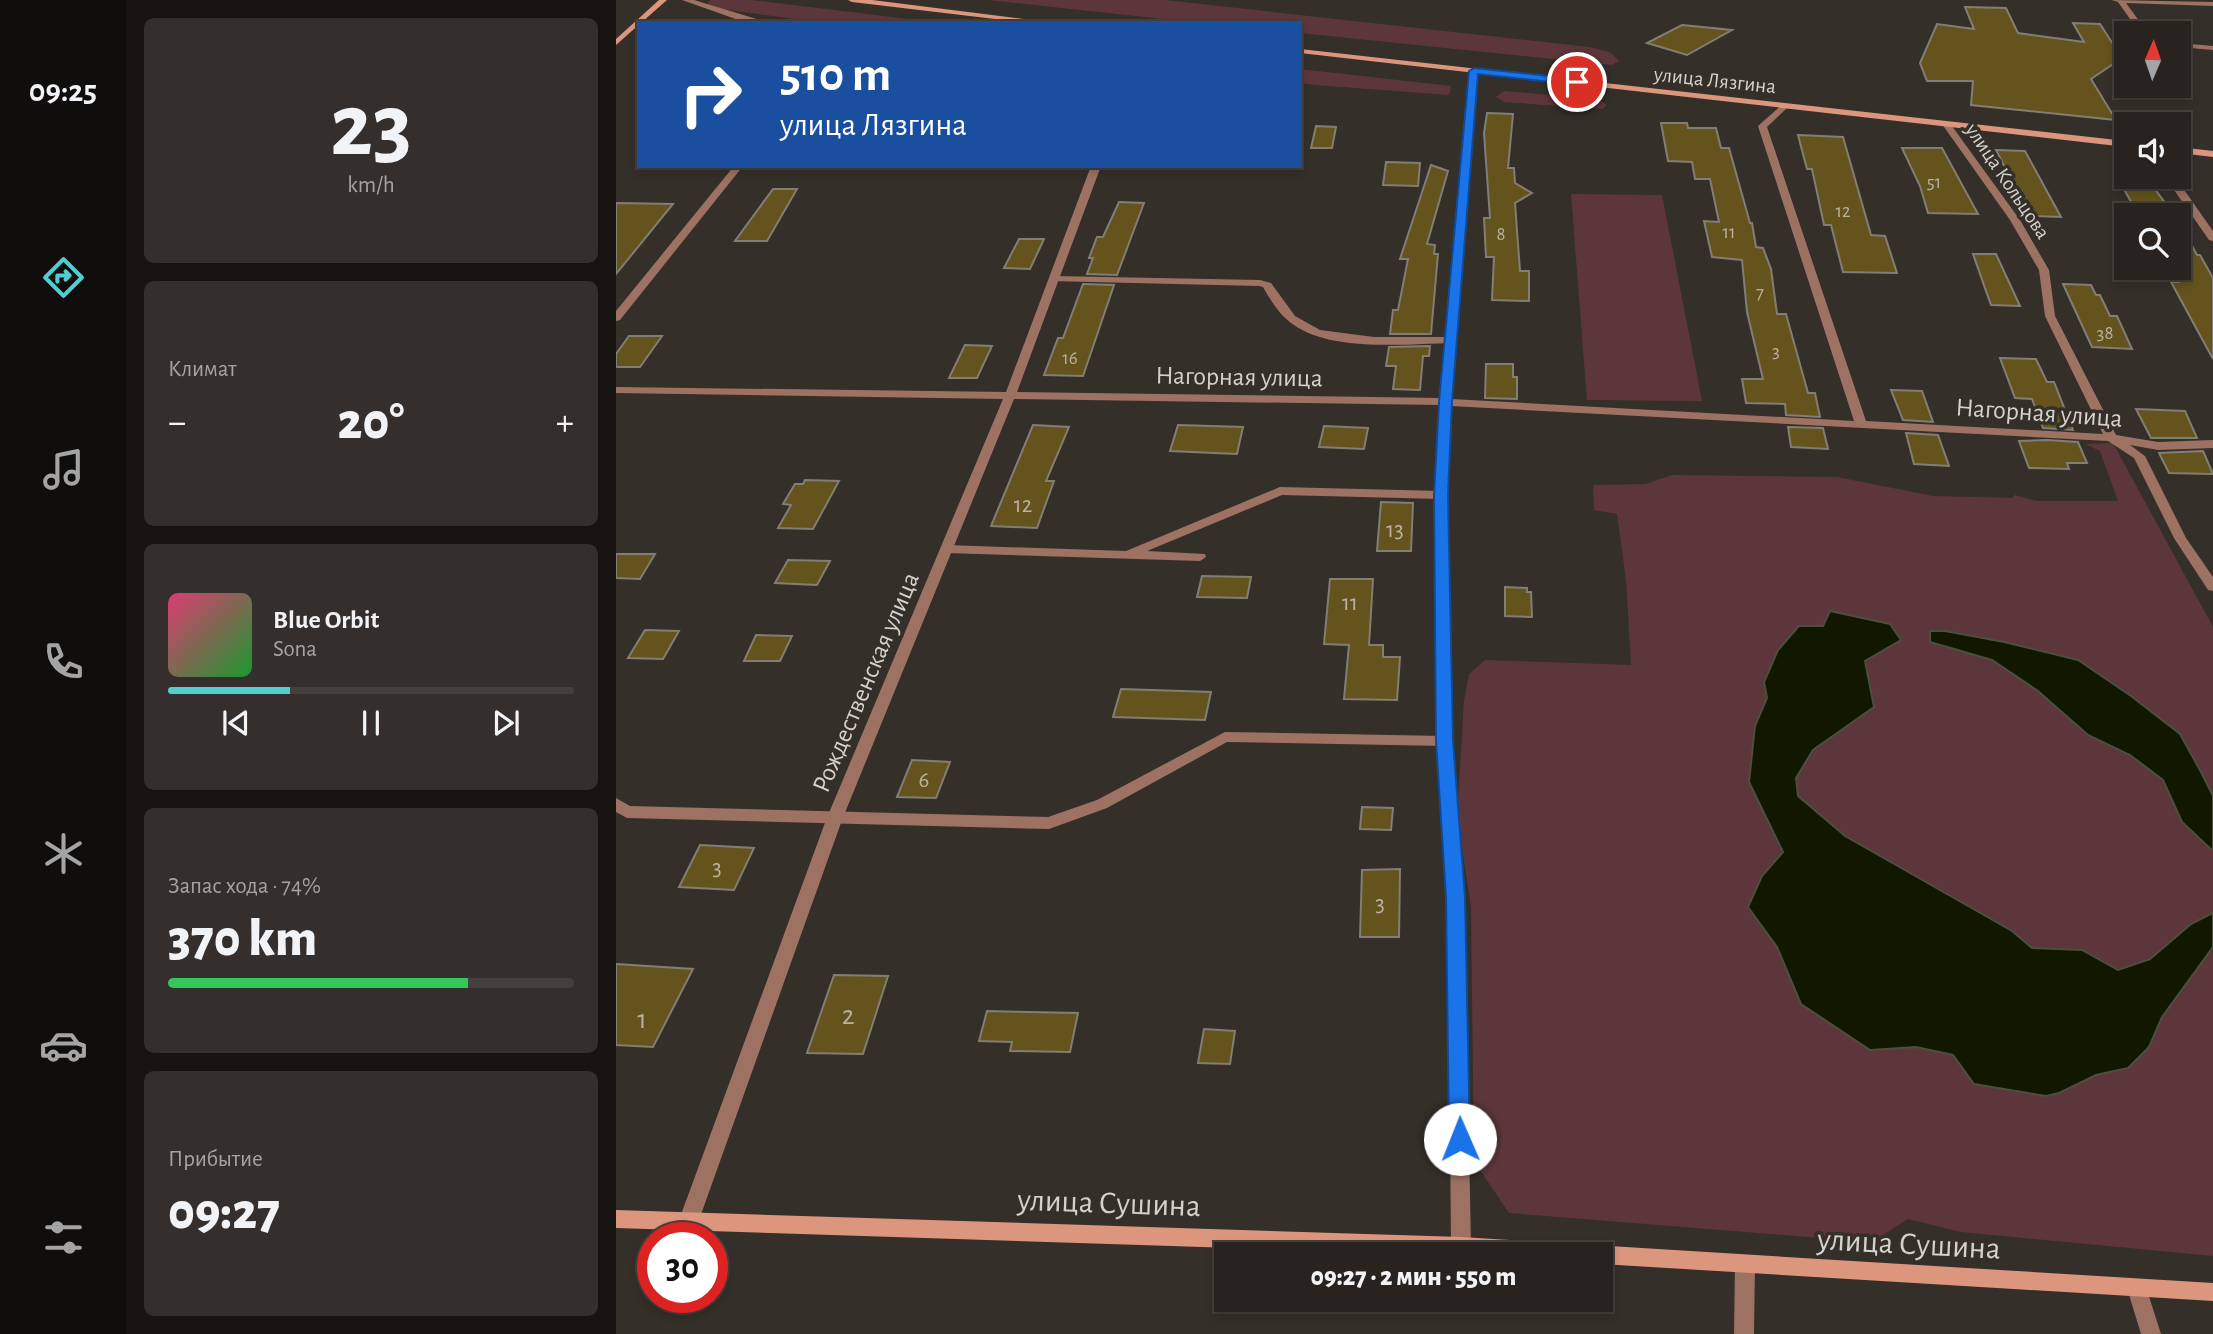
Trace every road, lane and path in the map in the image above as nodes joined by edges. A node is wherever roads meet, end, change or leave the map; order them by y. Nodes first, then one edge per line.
1 (663, 0) edge
2 (685, 0) edge
3 (852, 0) edge
4 (2118, 0) edge
5 (2213, 4) edge
6 (640, 21) edge
7 (750, 21) edge
8 (1035, 21) edge
9 (2135, 21) edge
10 (637, 24) edge
11 (616, 43) edge
12 (2191, 46) edge
13 (2213, 48) edge
14 (1302, 51) edge
15 (1474, 71) junction
16 (1784, 106) junction
17 (1946, 124) junction
18 (2114, 143) edge
19 (2191, 151) edge
20 (2213, 154) edge
21 (737, 168) edge
22 (1095, 168) edge
23 (2178, 189) edge
24 (2213, 238) edge
25 (1054, 279) junction
26 (616, 318) edge
27 (1451, 340) junction
28 (616, 390) edge
29 (1010, 396) junction
30 (1445, 402) junction
31 (1861, 423) junction
32 (2111, 438) junction
33 (2213, 444) edge
34 (1441, 495) junction
35 (946, 550) junction
36 (1127, 555) junction
37 (1200, 557) dead end
38 (2213, 587) edge
39 (1445, 741) junction
40 (616, 804) edge
41 (834, 820) junction
42 (616, 1219) edge
43 (689, 1220) junction
44 (1342, 1242) edge
45 (1461, 1242) edge
46 (1613, 1256) edge
47 (1745, 1264) junction
48 (2137, 1288) junction
49 (2213, 1292) edge
50 (1744, 1334) edge
51 (2151, 1334) edge

1 - 6 main road
2 - 7 street
3 - 8 main road
4 - 5 street
4 - 9 street
10 - 11 main road
12 - 13 street
14 - 15 main road, улица Лязгина
15 - 16 main road, улица Лязгина
15 - 27 street
16 - 17 main road, улица Лязгина
16 - 31 street
17 - 18 main road, улица Лязгина
17 - 32 street, улица Кольцова
19 - 20 main road
21 - 26 street
22 - 25 street, Рождественская улица
23 - 24 street
25 - 27 street
25 - 29 street, Рождественская улица
27 - 30 street
28 - 29 street, Нагорная улица
29 - 30 street, Нагорная улица
29 - 35 street, Рождественская улица
30 - 31 street, Нагорная улица
30 - 34 street
31 - 32 street, Нагорная улица
32 - 33 street, Нагорная улица
32 - 38 street, улица Кольцова
34 - 36 street
34 - 39 street
35 - 36 street
35 - 41 street, Рождественская улица
36 - 37 street
39 - 41 street
39 - 45 street
40 - 41 street
41 - 43 street, Рождественская улица
42 - 43 main road, улица Сушина
43 - 44 main road, улица Сушина
46 - 47 main road, улица Сушина
47 - 48 main road, улица Сушина
47 - 50 street
48 - 49 main road, улица Сушина
48 - 51 street

